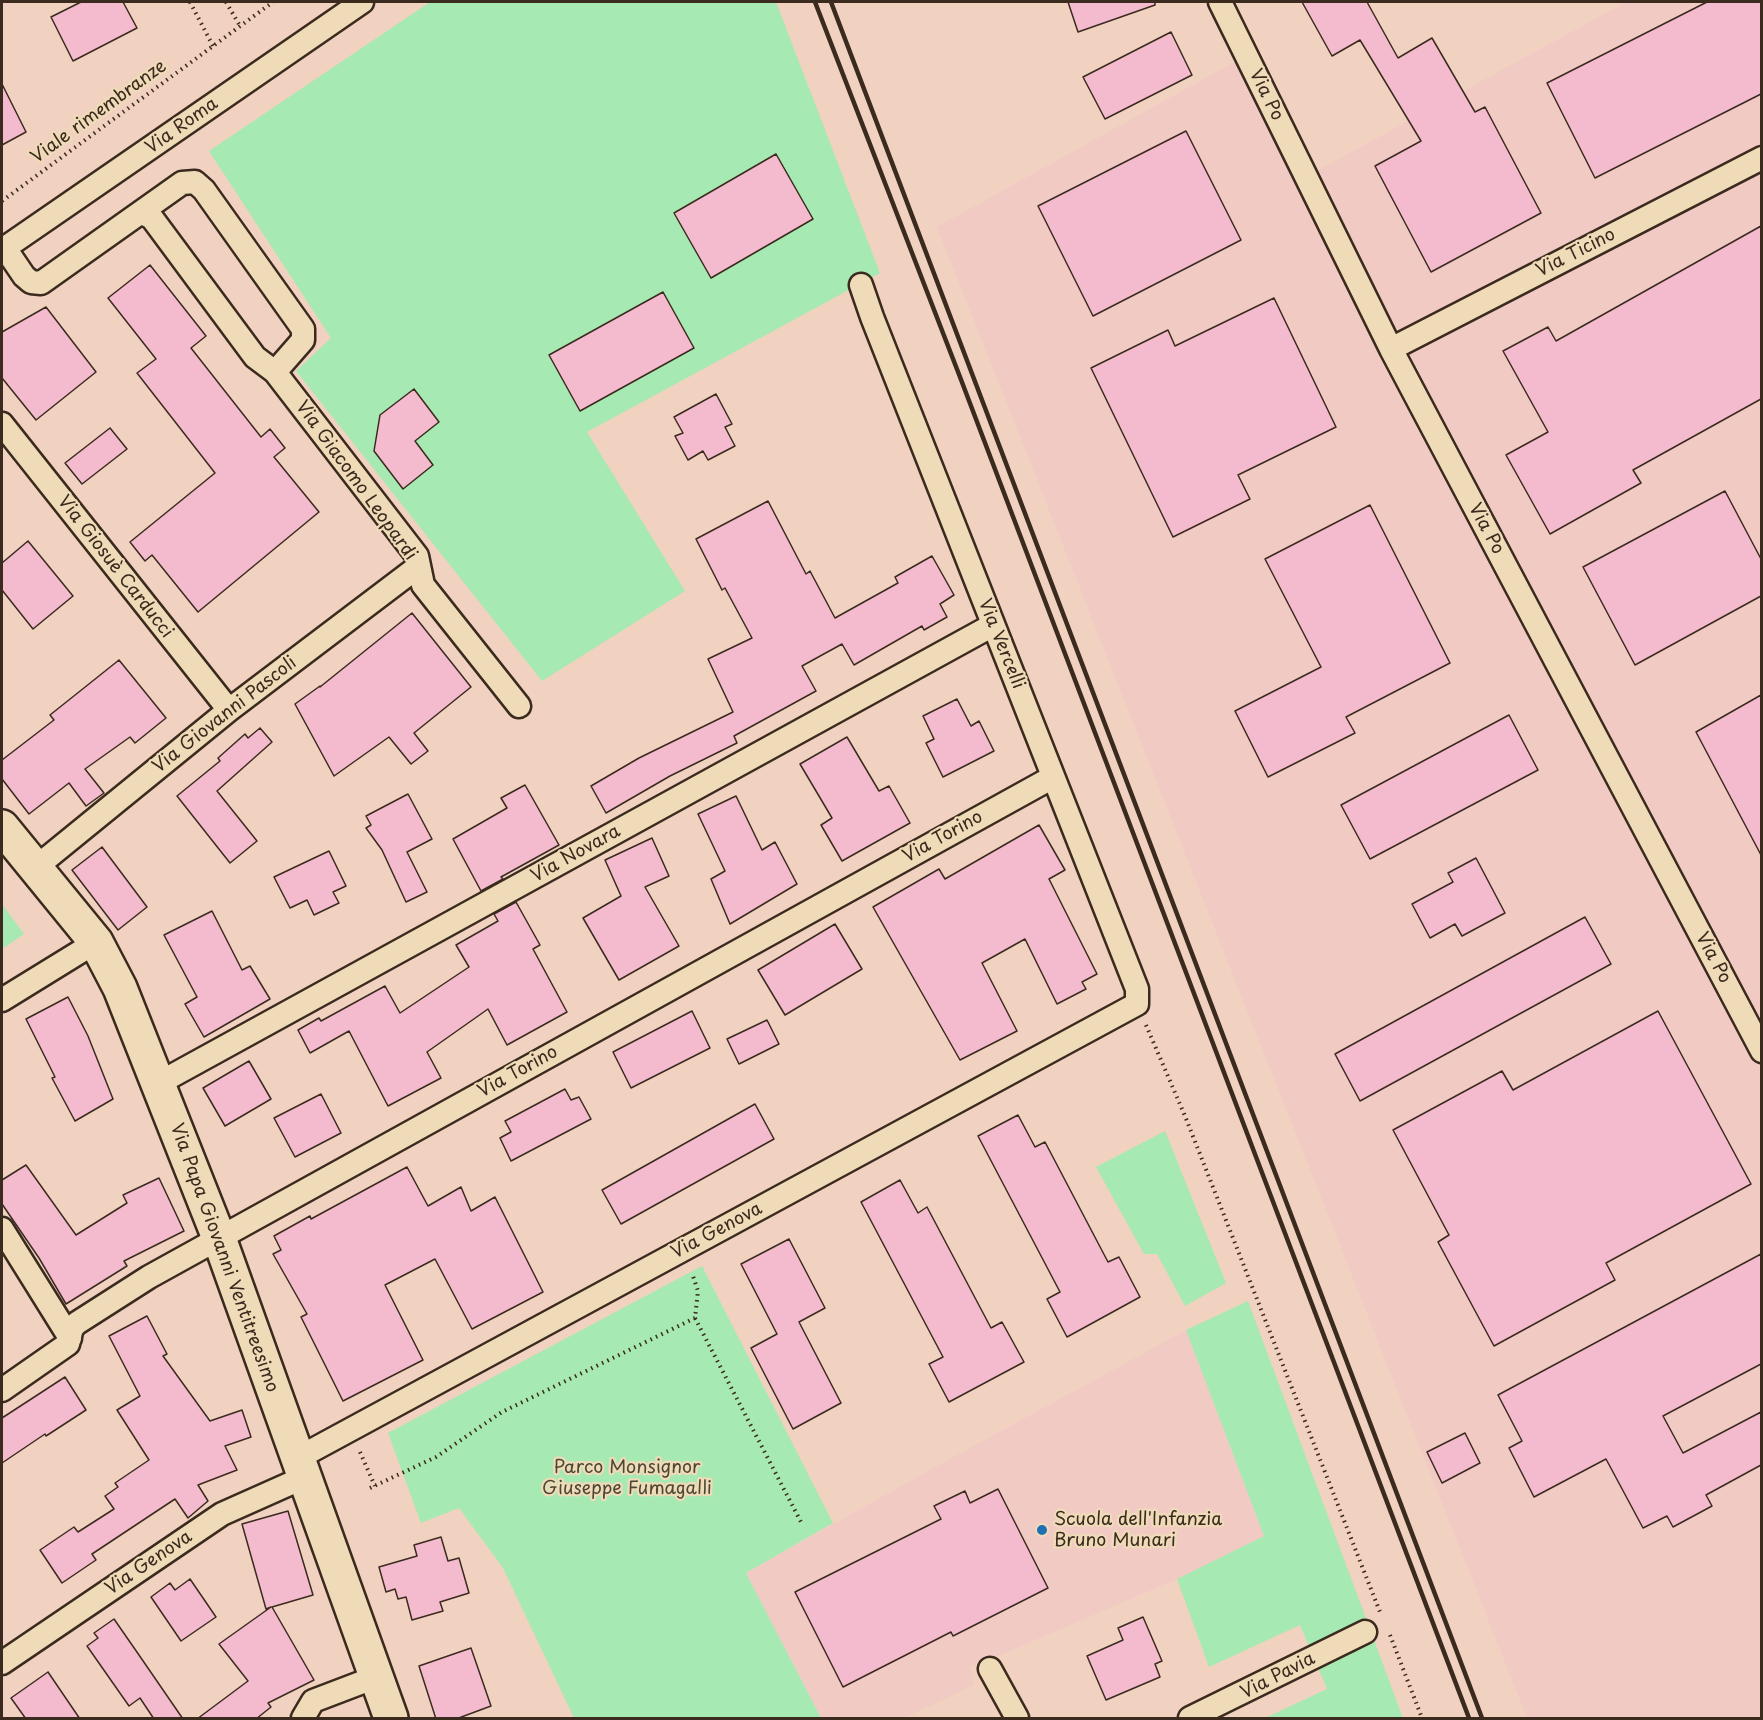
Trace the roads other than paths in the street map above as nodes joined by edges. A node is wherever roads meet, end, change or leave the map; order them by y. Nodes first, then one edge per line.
1 (362, 2) edge
2 (1220, 2) edge
3 (1761, 158) edge
4 (141, 212) junction
5 (3, 249) edge
6 (861, 285) dead end
7 (1391, 349) junction
8 (275, 372) junction
9 (2, 424) edge
10 (419, 566) junction
11 (993, 625) junction
12 (519, 706) dead end
13 (229, 710) junction
14 (1053, 777) junction
15 (2, 827) edge
16 (35, 868) junction
17 (96, 942) junction
18 (2, 1000) edge
19 (1137, 1004) joint
20 (1761, 1051) edge
21 (159, 1083) junction
22 (2, 1230) edge
23 (219, 1238) junction
24 (70, 1338) junction
25 (2, 1390) edge
26 (301, 1467) junction
27 (1375, 1627) road end
28 (2, 1663) edge
29 (990, 1669) dead end
30 (376, 1677) junction
31 (303, 1719) edge
32 (391, 1719) edge
33 (1017, 1719) edge
34 (1190, 1719) edge

1 - 5 street, Via Roma
2 - 7 street, Via Po
3 - 7 street, Via Ticino
4 - 5 street
4 - 8 street, Via Giacomo Leopardi
4 - 8 street
6 - 11 street, Via Vercelli
7 - 20 street, Via Po
8 - 10 street, Via Giacomo Leopardi
9 - 13 street, Via Giosuè Carducci
10 - 12 street, Via Giacomo Leopardi
10 - 13 street, Via Giovanni Pascoli
11 - 14 street, Via Vercelli
11 - 21 street, Via Novara
13 - 16 street, Via Giovanni Pascoli
14 - 19 street, Via Vercelli
14 - 23 street, Via Torino
15 - 16 street, Via Papa Giovanni Ventitreesimo
16 - 17 street, Via Papa Giovanni Ventitreesimo
17 - 18 street
17 - 21 street, Via Papa Giovanni Ventitreesimo
19 - 26 street, Via Genova
21 - 23 street, Via Papa Giovanni Ventitreesimo
22 - 24 street
23 - 24 street, Via Torino
23 - 26 street, Via Papa Giovanni Ventitreesimo
24 - 25 street, Via Torino
26 - 28 street, Via Genova
26 - 30 street, Via Papa Giovanni Ventitreesimo
27 - 34 street, Via Pavia
29 - 33 street
30 - 31 street
30 - 32 street, Via Papa Giovanni Ventitreesimo

